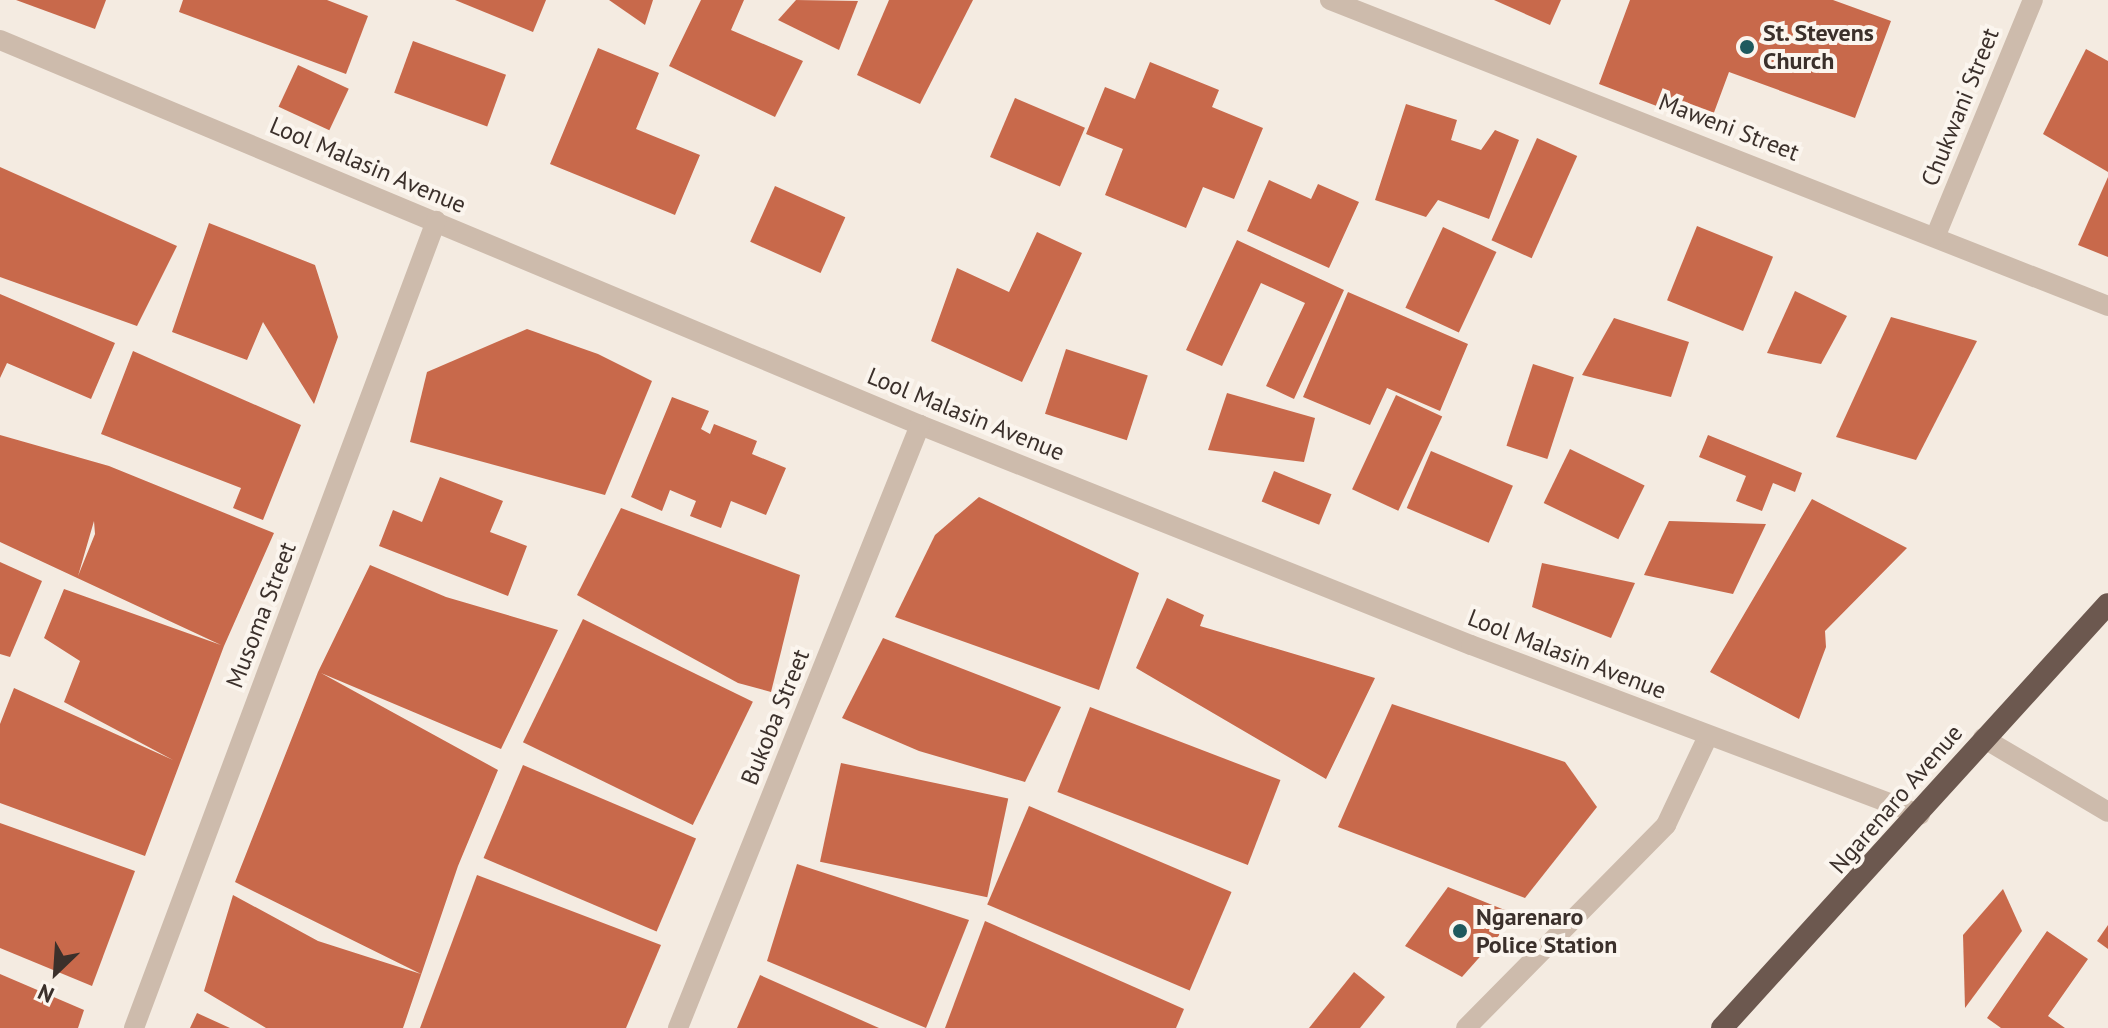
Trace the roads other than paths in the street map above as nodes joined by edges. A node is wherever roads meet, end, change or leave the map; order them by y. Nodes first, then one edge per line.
1 (1330, 0) edge
2 (2033, 0) edge
3 (0, 40) edge
4 (436, 221) junction
5 (1936, 235) junction
6 (2108, 306) edge
7 (920, 425) junction
8 (2108, 604) edge
9 (1708, 736) junction
10 (1983, 738) junction
11 (2108, 812) edge
12 (1920, 815) junction
13 (134, 1028) edge
14 (678, 1028) edge
15 (1466, 1028) edge
16 (1722, 1028) edge

1 - 5 street, Maweni Street
2 - 5 street, Chukwani Street
3 - 4 street, Lool Malasin Avenue
4 - 7 street, Lool Malasin Avenue
4 - 13 street, Musoma Street
5 - 6 street, Maweni Street
7 - 9 street, Lool Malasin Avenue
7 - 14 street, Bukoba Street
8 - 10 highway, Ngarenaro Avenue
9 - 12 street, Lool Malasin Avenue
9 - 15 street
10 - 11 street
10 - 12 highway, Ngarenaro Avenue
12 - 16 highway, Ngarenaro Avenue

